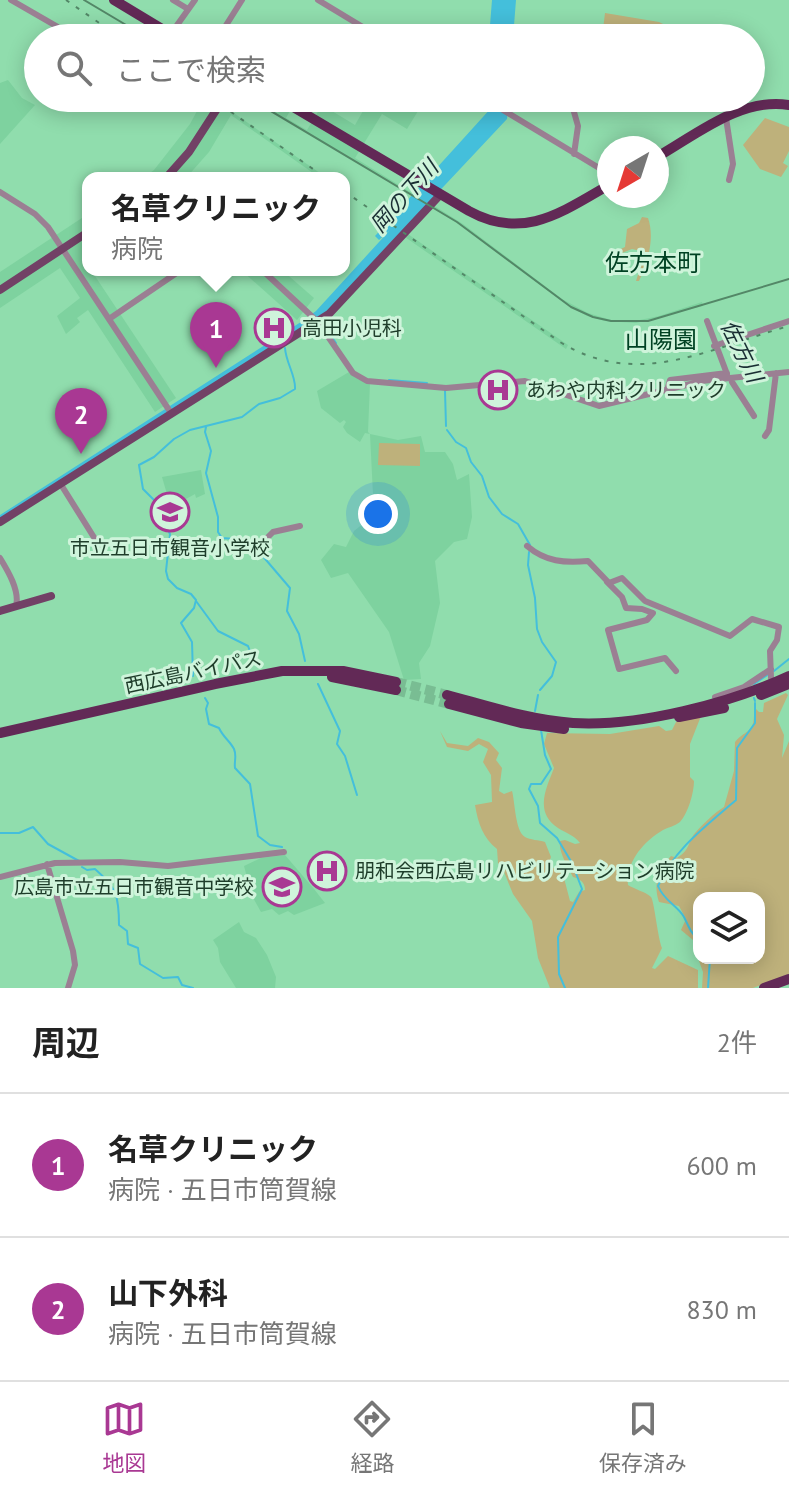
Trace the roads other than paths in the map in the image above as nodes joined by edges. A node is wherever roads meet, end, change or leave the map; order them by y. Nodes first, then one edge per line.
1 (11, 0) edge
2 (114, 0) edge
3 (173, 0) edge
4 (195, 0) edge
5 (242, 0) edge
6 (318, 0) edge
7 (188, 9) junction
8 (53, 24) edge
9 (152, 24) edge
10 (179, 24) edge
11 (227, 24) edge
12 (358, 24) edge
13 (765, 104) edge
14 (789, 105) edge
15 (215, 112) edge
16 (301, 112) edge
17 (505, 112) edge
18 (574, 112) edge
19 (740, 112) edge
20 (726, 118) junction
21 (669, 150) edge
22 (574, 154) junction
23 (597, 167) edge
24 (172, 172) edge
25 (729, 180) dead end
26 (0, 192) edge
27 (597, 192) edge
28 (439, 194) junction
29 (82, 236) edge
30 (62, 249) junction
31 (172, 276) edge
32 (269, 276) edge
33 (0, 290) edge
34 (109, 319) junction
35 (317, 319) junction
36 (707, 321) dead end
37 (789, 321) edge
38 (716, 345) junction
39 (789, 374) edge
40 (776, 375) junction
41 (730, 377) junction
42 (668, 388) junction
43 (170, 410) junction
44 (754, 416) dead end
45 (767, 434) dead end
46 (60, 483) junction
47 (0, 522) edge
48 (300, 526) dead end
49 (265, 540) dead end
50 (100, 547) dead end
51 (529, 547) dead end
52 (0, 558) edge
53 (607, 582) junction
54 (51, 596) dead end
55 (14, 607) junction
56 (0, 611) edge
57 (771, 669) junction
58 (676, 671) dead end
59 (771, 678) dead end
60 (788, 682) edge
61 (396, 686) tunnel mouth
62 (448, 699) tunnel mouth
63 (721, 703) junction
64 (651, 718) junction
65 (0, 735) edge
66 (284, 852) dead end
67 (47, 864) junction
68 (0, 877) edge
69 (789, 981) edge
70 (68, 988) edge
71 (764, 988) edge
72 (777, 988) edge

1 - 8 street
2 - 9 highway
3 - 7 street
4 - 7 street
5 - 11 street
6 - 12 street
7 - 10 street
13 - 14 highway
15 - 24 main road
16 - 28 highway
17 - 22 street
18 - 22 street
19 - 20 highway
20 - 21 highway
20 - 25 street
22 - 23 street
26 - 30 street
27 - 28 highway
28 - 35 main road
29 - 30 main road
30 - 33 main road
30 - 34 street
31 - 34 street
32 - 35 street
34 - 43 street
35 - 42 street
35 - 43 main road
36 - 38 street
37 - 38 street
38 - 41 street
39 - 40 street
40 - 41 street
40 - 45 street
41 - 42 street
41 - 42 street
41 - 44 street
43 - 46 main road
46 - 47 main road
46 - 50 street
48 - 49 street
51 - 53 street
52 - 55 street
53 - 57 street
53 - 58 street
54 - 55 main road
55 - 56 main road
57 - 59 street
57 - 63 street
60 - 63 highway
60 - 64 highway
61 - 65 highway, 西広島バイパス
62 - 64 highway
63 - 64 highway
66 - 67 street
67 - 68 street
67 - 70 street
69 - 71 highway
69 - 72 highway

